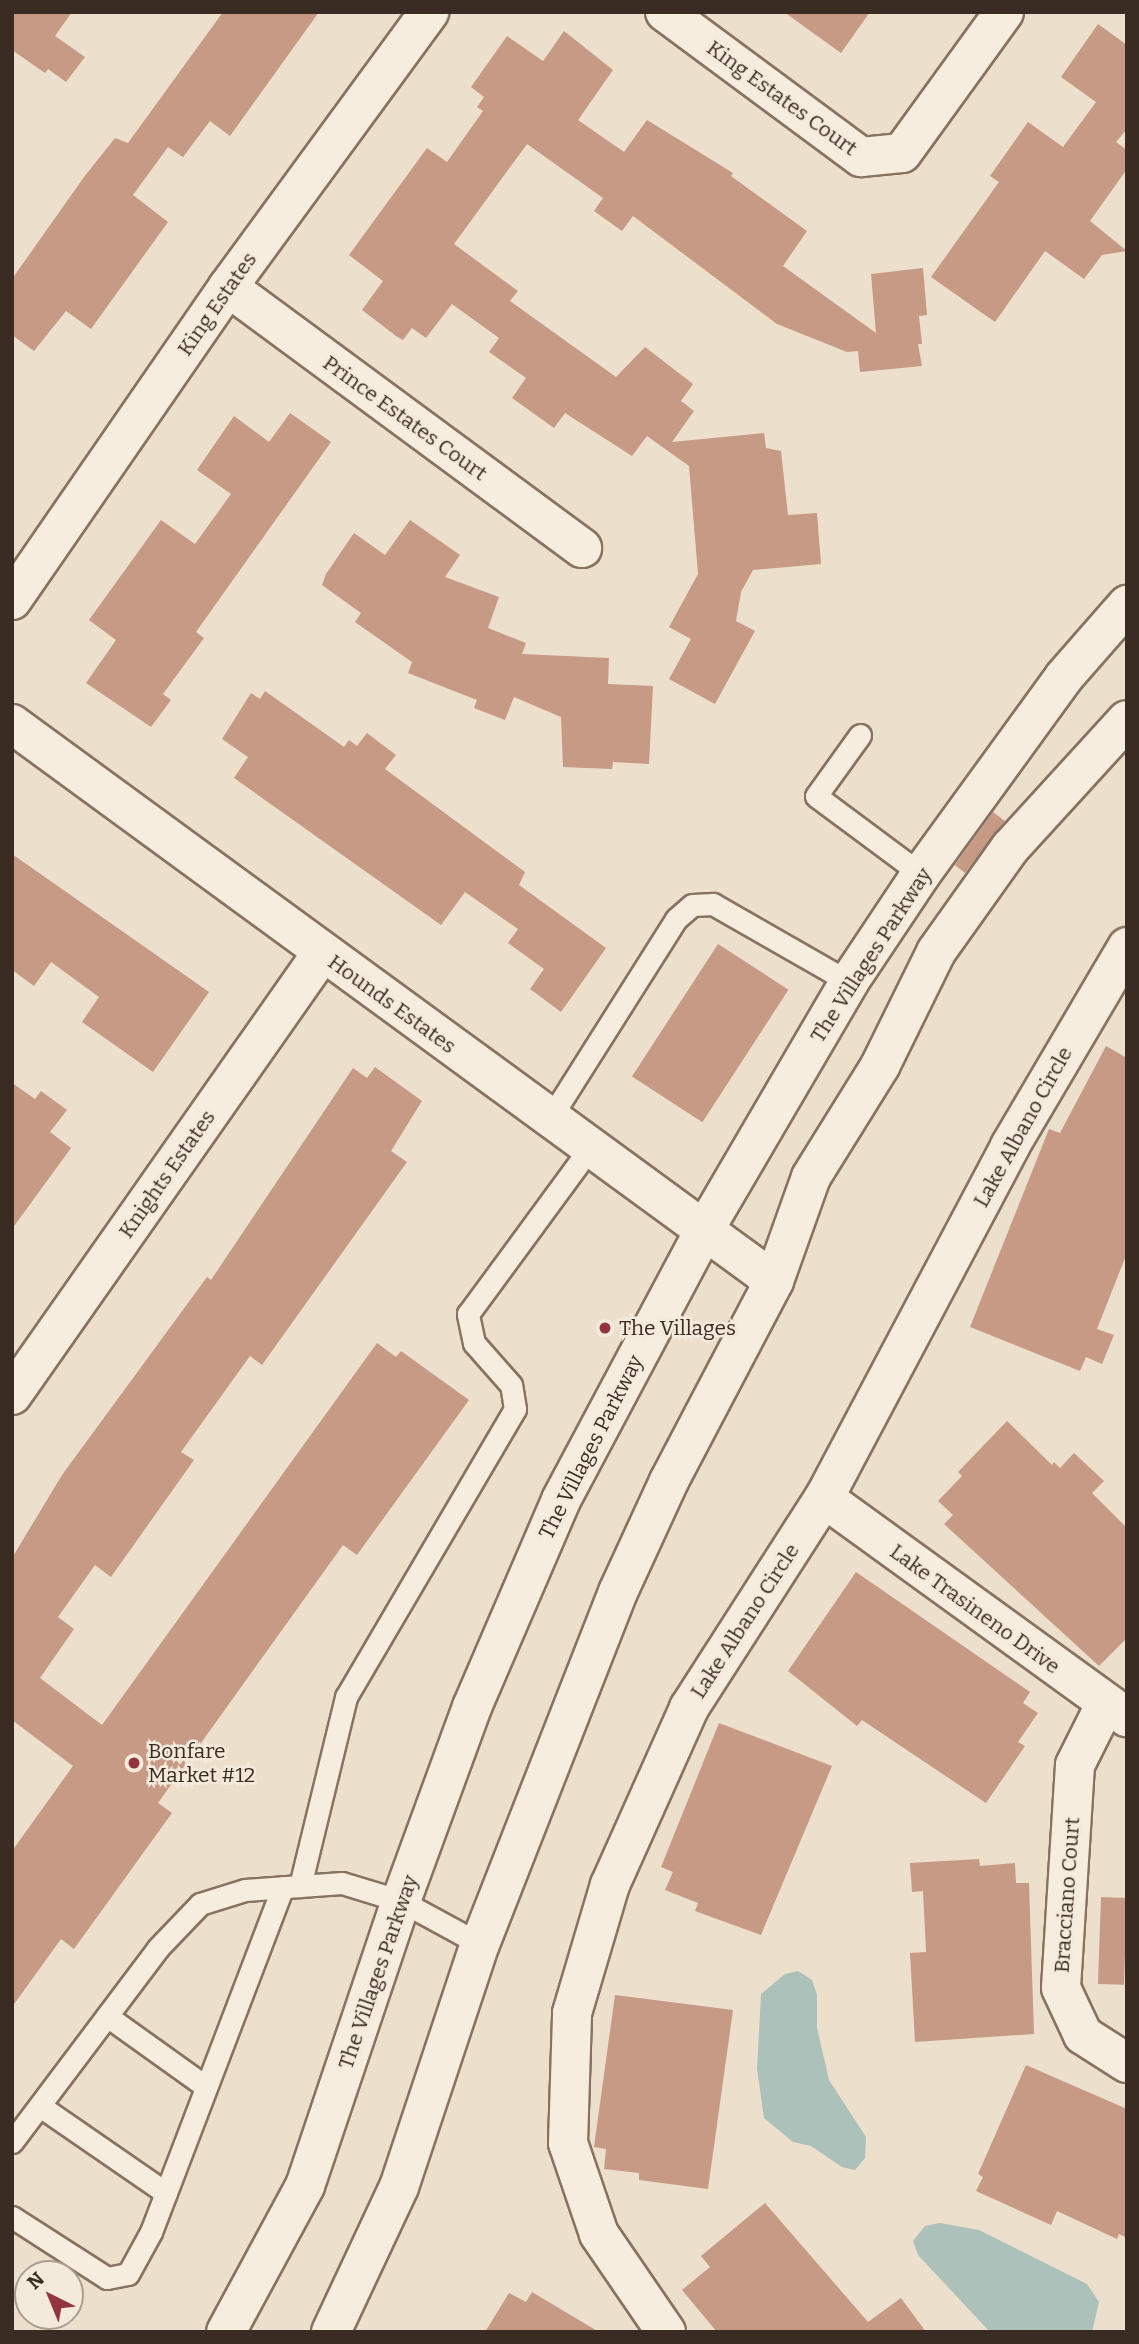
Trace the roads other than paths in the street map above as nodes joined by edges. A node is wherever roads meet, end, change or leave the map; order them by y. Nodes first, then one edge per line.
1 (429, 12) edge
2 (665, 12) edge
3 (1004, 12) edge
4 (228, 287) junction
5 (582, 548) dead end
6 (12, 600) edge
7 (1127, 605) edge
8 (1127, 720) edge
9 (12, 724) edge
10 (860, 735) dead end
11 (920, 874) junction
12 (1127, 947) edge
13 (321, 953) junction
14 (849, 982) junction
15 (549, 1120) junction
16 (589, 1149) junction
17 (706, 1227) junction
18 (774, 1280) junction
19 (12, 1395) edge
20 (824, 1499) junction
21 (1116, 1711) edge
22 (291, 1886) junction
23 (401, 1901) junction
24 (480, 1944) junction
25 (107, 2016) junction
26 (1127, 2063) edge
27 (206, 2087) junction
28 (40, 2106) junction
29 (12, 2142) edge
30 (166, 2193) junction
31 (12, 2217) edge
32 (226, 2332) edge
33 (331, 2332) edge
34 (666, 2332) edge

1 - 4 street, King Estates
2 - 3 street, King Estates Court
4 - 5 street, Prince Estates Court
4 - 6 street, King Estates
7 - 11 street, The Villages Parkway
8 - 18 street
9 - 13 street, Hounds Estates
10 - 11 lane
11 - 14 street, The Villages Parkway
12 - 20 street, Lake Albano Circle
13 - 15 street, Hounds Estates
13 - 19 street, Knights Estates
14 - 15 lane
14 - 17 street, The Villages Parkway
15 - 16 street, Hounds Estates
16 - 17 street, Hounds Estates
16 - 22 lane
17 - 18 street, Hounds Estates
17 - 23 street, The Villages Parkway
18 - 24 street
20 - 21 street, Lake Trasineno Drive
20 - 34 street, Lake Albano Circle
21 - 26 street, Bracciano Court
22 - 23 lane
22 - 25 lane
22 - 27 lane
23 - 24 lane
23 - 32 street, The Villages Parkway
24 - 33 street
25 - 27 lane
25 - 28 lane
27 - 30 lane
28 - 29 lane
28 - 30 lane
30 - 31 lane

